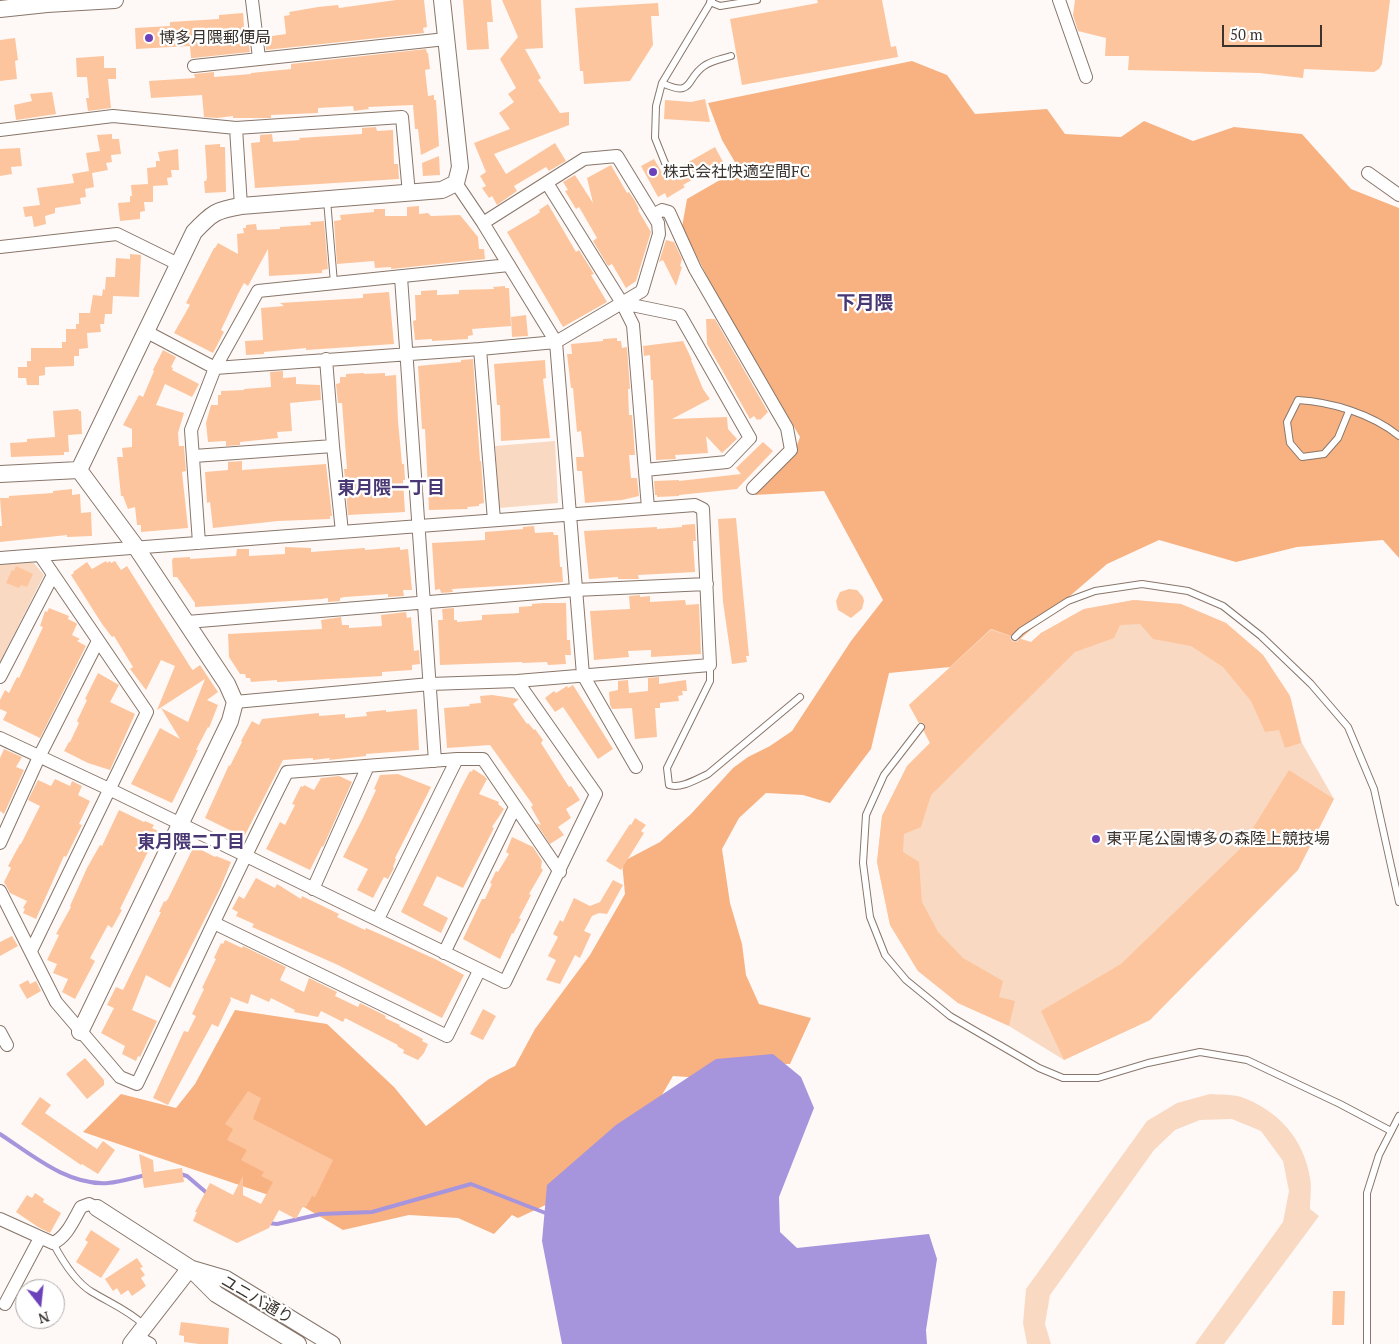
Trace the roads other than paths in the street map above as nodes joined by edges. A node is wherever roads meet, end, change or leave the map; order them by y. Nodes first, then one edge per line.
1 (107, 0) edge
2 (115, 0) edge
3 (252, 0) edge
4 (442, 0) edge
5 (757, 0) edge
6 (1059, 0) edge
7 (711, 1) edge
8 (0, 9) edge
9 (446, 39) junction
10 (731, 56) dead end
11 (259, 58) junction
12 (194, 66) dead end
13 (1086, 77) dead end
14 (662, 83) junction
15 (236, 128) junction
16 (0, 130) edge
17 (665, 163) dead end
18 (1368, 173) dead end
19 (456, 183) junction
20 (547, 183) junction
21 (409, 194) junction
22 (1399, 195) edge
23 (327, 200) junction
24 (241, 206) junction
25 (653, 215) junction
26 (483, 223) junction
27 (0, 247) edge
28 (178, 264) junction
29 (509, 265) junction
30 (401, 278) junction
31 (334, 283) junction
32 (622, 303) junction
33 (147, 332) junction
34 (556, 342) junction
35 (480, 349) junction
36 (406, 354) junction
37 (326, 360) junction
38 (215, 368) junction
39 (1349, 411) junction
40 (1399, 436) edge
41 (333, 446) junction
42 (194, 456) junction
43 (78, 470) junction
44 (645, 470) junction
45 (0, 474) edge
46 (753, 488) dead end
47 (648, 508) junction
48 (570, 514) junction
49 (494, 520) junction
50 (419, 526) junction
51 (342, 532) junction
52 (199, 542) junction
53 (136, 547) junction
54 (40, 555) junction
55 (0, 558) edge
56 (53, 575) junction
57 (707, 584) junction
58 (575, 590) junction
59 (424, 603) junction
60 (186, 622) junction
61 (1015, 637) dead end
62 (98, 641) junction
63 (710, 665) junction
64 (583, 675) junction
65 (0, 677) edge
66 (517, 681) junction
67 (430, 684) junction
68 (800, 698) dead end
69 (235, 702) junction
70 (921, 727) dead end
71 (0, 738) edge
72 (39, 757) junction
73 (456, 760) junction
74 (436, 761) junction
75 (368, 766) junction
76 (636, 767) dead end
77 (109, 788) junction
78 (515, 807) junction
79 (180, 824) junction
80 (4, 825) edge
81 (0, 843) edge
82 (246, 855) junction
83 (560, 872) junction
84 (313, 889) junction
85 (0, 891) edge
86 (1399, 902) edge
87 (378, 919) junction
88 (214, 924) junction
89 (31, 951) junction
90 (444, 954) junction
91 (478, 970) junction
92 (0, 1032) edge
93 (80, 1032) junction
94 (7, 1045) dead end
95 (1399, 1116) edge
96 (1391, 1131) junction
97 (97, 1208) joint
98 (0, 1219) edge
99 (40, 1238) junction
100 (53, 1243) junction
101 (190, 1268) junction
102 (5, 1304) dead end
103 (141, 1338) edge
104 (298, 1344) edge
105 (332, 1344) edge
106 (1367, 1344) edge

1 - 2 street
1 - 8 street
3 - 11 street
4 - 9 street
5 - 7 lane
6 - 13 street
7 - 14 lane
9 - 11 street
9 - 19 street
10 - 14 lane
11 - 12 street
14 - 17 lane
15 - 16 street
15 - 21 street
15 - 24 street
18 - 22 street
19 - 21 street
19 - 26 street
20 - 25 street
20 - 26 street
20 - 32 street
21 - 23 street
23 - 24 street
23 - 31 lane
24 - 28 street
25 - 32 street
25 - 46 street
26 - 29 street
27 - 28 street
28 - 33 street
29 - 30 street
29 - 34 street
30 - 31 street
30 - 36 street
31 - 38 street
32 - 34 street
32 - 44 street
32 - 44 street
33 - 38 street
33 - 43 street
34 - 35 street
34 - 48 street
35 - 36 street
35 - 49 street
36 - 37 street
36 - 50 street
37 - 38 street
37 - 41 street
38 - 42 street
39 - 39 lane
39 - 40 lane
41 - 42 street
41 - 51 street
42 - 52 street
43 - 45 street
43 - 53 street
44 - 47 street
47 - 48 street
47 - 57 street
48 - 49 street
48 - 58 street
49 - 50 street
50 - 51 street
50 - 59 street
51 - 52 street
52 - 53 street
53 - 54 street
53 - 60 street
54 - 55 street
54 - 56 street
56 - 62 street
56 - 65 street
57 - 58 street
57 - 63 street
58 - 59 street
58 - 64 street
59 - 60 street
59 - 67 street
60 - 69 street
61 - 86 lane
62 - 72 street
62 - 77 street
63 - 64 street
63 - 68 lane
64 - 66 street
64 - 76 street
66 - 67 street
66 - 83 street
67 - 69 street
67 - 74 street
69 - 79 street
70 - 96 lane
71 - 72 street
72 - 77 street
72 - 80 street
73 - 74 street
73 - 78 street
73 - 87 street
74 - 75 street
75 - 82 street
75 - 84 street
77 - 79 street
77 - 89 street
78 - 83 street
78 - 90 street
79 - 82 street
79 - 93 street
80 - 81 street
82 - 84 street
82 - 88 street
83 - 91 street
84 - 87 street
85 - 89 street
87 - 90 street
88 - 91 street
88 - 93 street
89 - 93 street
90 - 91 street
92 - 94 street
95 - 96 lane
96 - 106 lane
97 - 100 street
97 - 101 street
98 - 99 street
99 - 100 street
99 - 102 street
100 - 103 lane
101 - 103 street
101 - 104 street, ユニバ通り
101 - 105 street, ユニバ通り

